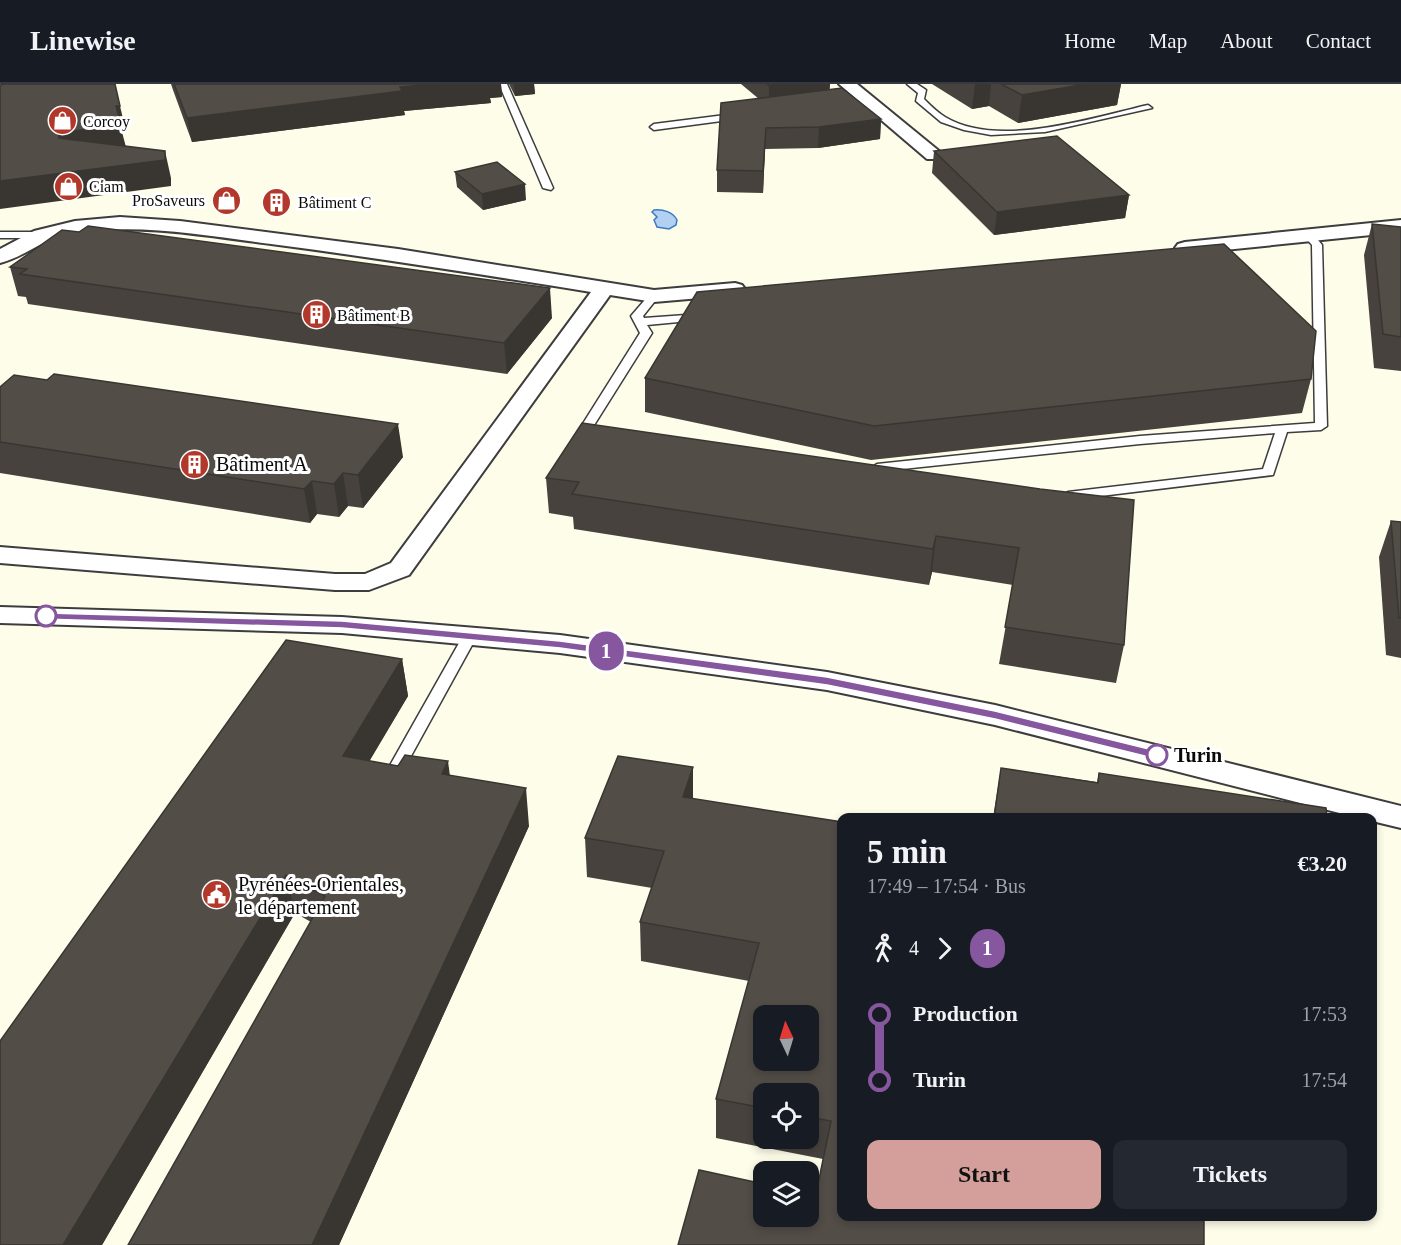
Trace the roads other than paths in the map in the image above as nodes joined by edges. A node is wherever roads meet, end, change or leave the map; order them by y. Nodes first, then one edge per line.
1 (503, 84) edge
2 (847, 84) edge
3 (911, 84) edge
4 (1148, 108) dead end
5 (748, 115) edge
6 (654, 128) dead end
7 (933, 155) dead end
8 (548, 188) dead end
9 (1401, 217) edge
10 (1401, 226) edge
11 (1401, 234) edge
12 (0, 235) edge
13 (41, 235) junction
14 (1310, 237) junction
15 (1167, 250) edge
16 (0, 257) edge
17 (750, 288) edge
18 (604, 289) junction
19 (654, 296) junction
20 (711, 316) edge
21 (640, 322) junction
22 (1282, 430) junction
23 (606, 435) edge
24 (923, 477) edge
25 (1054, 495) edge
26 (0, 555) edge
27 (0, 615) edge
28 (470, 636) junction
29 (392, 776) edge
30 (1401, 817) edge

1 - 8 lane
2 - 7 street
3 - 4 lane
5 - 6 lane
9 - 14 street
10 - 14 street
11 - 14 street
12 - 13 lane
13 - 16 street
13 - 18 street
14 - 15 street
14 - 22 lane
17 - 19 street
18 - 19 street
18 - 26 street
19 - 21 lane
20 - 21 lane
21 - 23 lane
22 - 24 lane
22 - 25 lane
27 - 28 street
28 - 29 lane
28 - 30 street

